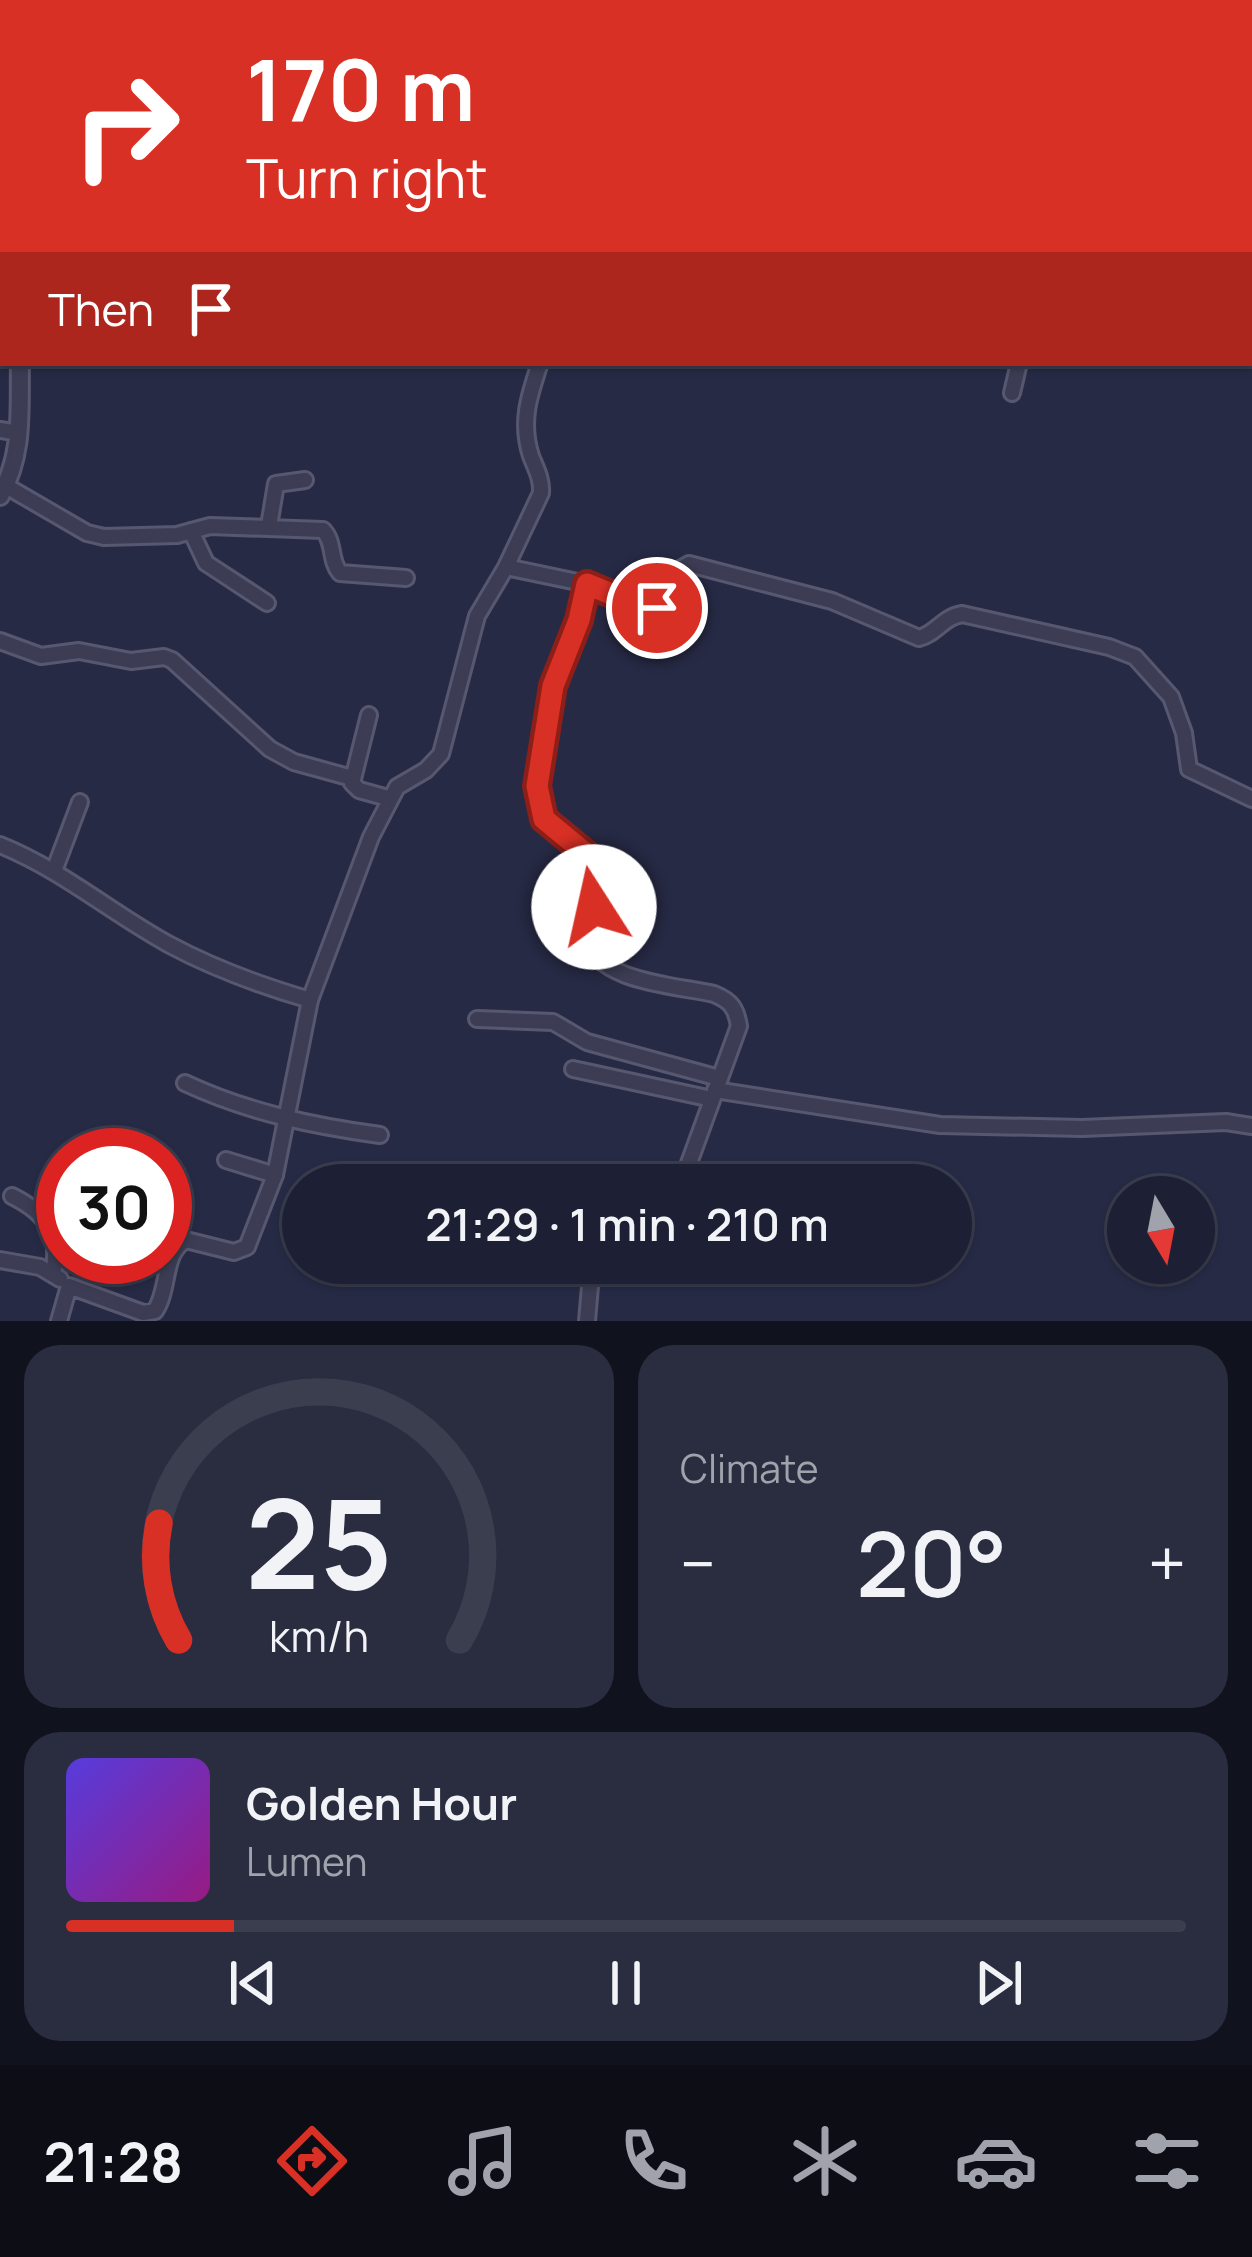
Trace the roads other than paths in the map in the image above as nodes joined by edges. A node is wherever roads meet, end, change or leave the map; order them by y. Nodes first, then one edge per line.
1 (20, 366) edge
2 (540, 366) edge
3 (1018, 366) edge
4 (1012, 393) dead end
5 (0, 430) edge
6 (20, 433) junction
7 (305, 480) dead end
8 (3, 491) edge
9 (268, 526) junction
10 (191, 531) junction
11 (506, 567) junction
12 (406, 578) dead end
13 (587, 584) junction
14 (267, 603) dead end
15 (0, 640) edge
16 (369, 715) dead end
17 (352, 778) junction
18 (388, 798) junction
19 (1252, 799) edge
20 (80, 802) dead end
21 (0, 845) edge
22 (54, 871) junction
23 (310, 1000) junction
24 (477, 1018) dead end
25 (573, 1069) dead end
26 (185, 1083) dead end
27 (715, 1089) junction
28 (286, 1117) junction
29 (1252, 1126) edge
30 (380, 1135) dead end
31 (226, 1160) dead end
32 (688, 1164) edge
33 (275, 1174) junction
34 (12, 1196) dead end
35 (36, 1214) edge
36 (0, 1260) edge
37 (36, 1266) edge
38 (66, 1284) edge
39 (590, 1284) edge
40 (69, 1286) junction
41 (157, 1315) edge
42 (59, 1321) edge
43 (587, 1321) edge

1 - 6 street
2 - 11 street
3 - 4 street
5 - 6 street
6 - 8 street
7 - 9 street
8 - 10 street
9 - 10 street
9 - 12 street
10 - 14 street
11 - 13 street
11 - 18 street
13 - 19 street
13 - 27 street
15 - 17 street
16 - 17 street
17 - 18 street
18 - 23 street
20 - 22 street
21 - 22 street
22 - 23 street
23 - 28 street
24 - 27 street
25 - 27 street
26 - 28 street
27 - 29 street
27 - 32 street
28 - 30 street
28 - 33 street
31 - 33 street
33 - 41 street
34 - 35 street
36 - 37 street
38 - 40 street
39 - 43 street
40 - 41 street
40 - 42 street

